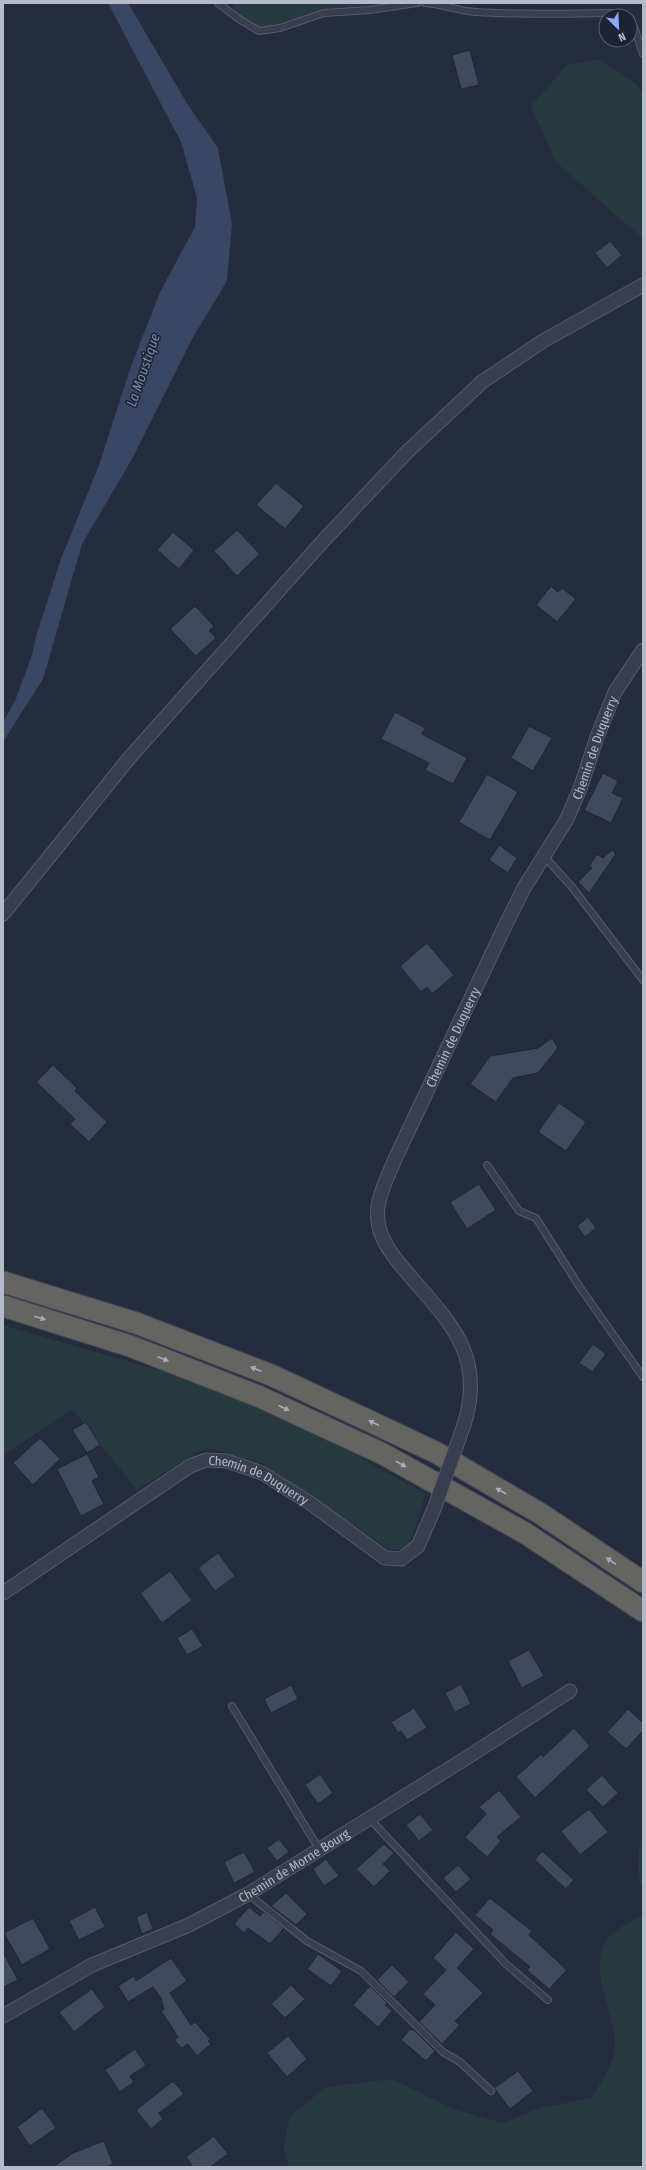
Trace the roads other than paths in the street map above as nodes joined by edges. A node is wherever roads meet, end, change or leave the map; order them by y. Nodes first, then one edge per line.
1 (218, 3) edge
2 (416, 3) edge
3 (425, 3) edge
4 (598, 13) edge
5 (638, 39) edge
6 (643, 54) edge
7 (643, 285) edge
8 (643, 650) edge
9 (544, 856) junction
10 (3, 914) edge
11 (643, 980) edge
12 (487, 1165) dead end
13 (3, 1282) edge
14 (3, 1306) edge
15 (643, 1376) edge
16 (643, 1582) edge
17 (3, 1593) edge
18 (643, 1611) edge
19 (570, 1691) dead end
20 (232, 1706) dead end
21 (369, 1818) junction
22 (319, 1849) junction
23 (248, 1894) junction
24 (548, 2000) dead end
25 (3, 2016) edge
26 (491, 2092) dead end

1 - 2 lane
3 - 4 lane
5 - 6 lane
7 - 10 street
8 - 9 street, Chemin de Duquerry
9 - 11 lane
9 - 17 street, Chemin de Duquerry, bridge
12 - 15 lane
16 -> 13 highway
14 -> 18 highway
19 - 21 street, Chemin de Morne Bourg
20 - 22 lane
21 - 22 street, Chemin de Morne Bourg
21 - 24 lane
22 - 23 street, Chemin de Morne Bourg
23 - 25 street, Chemin de Morne Bourg
23 - 26 lane

